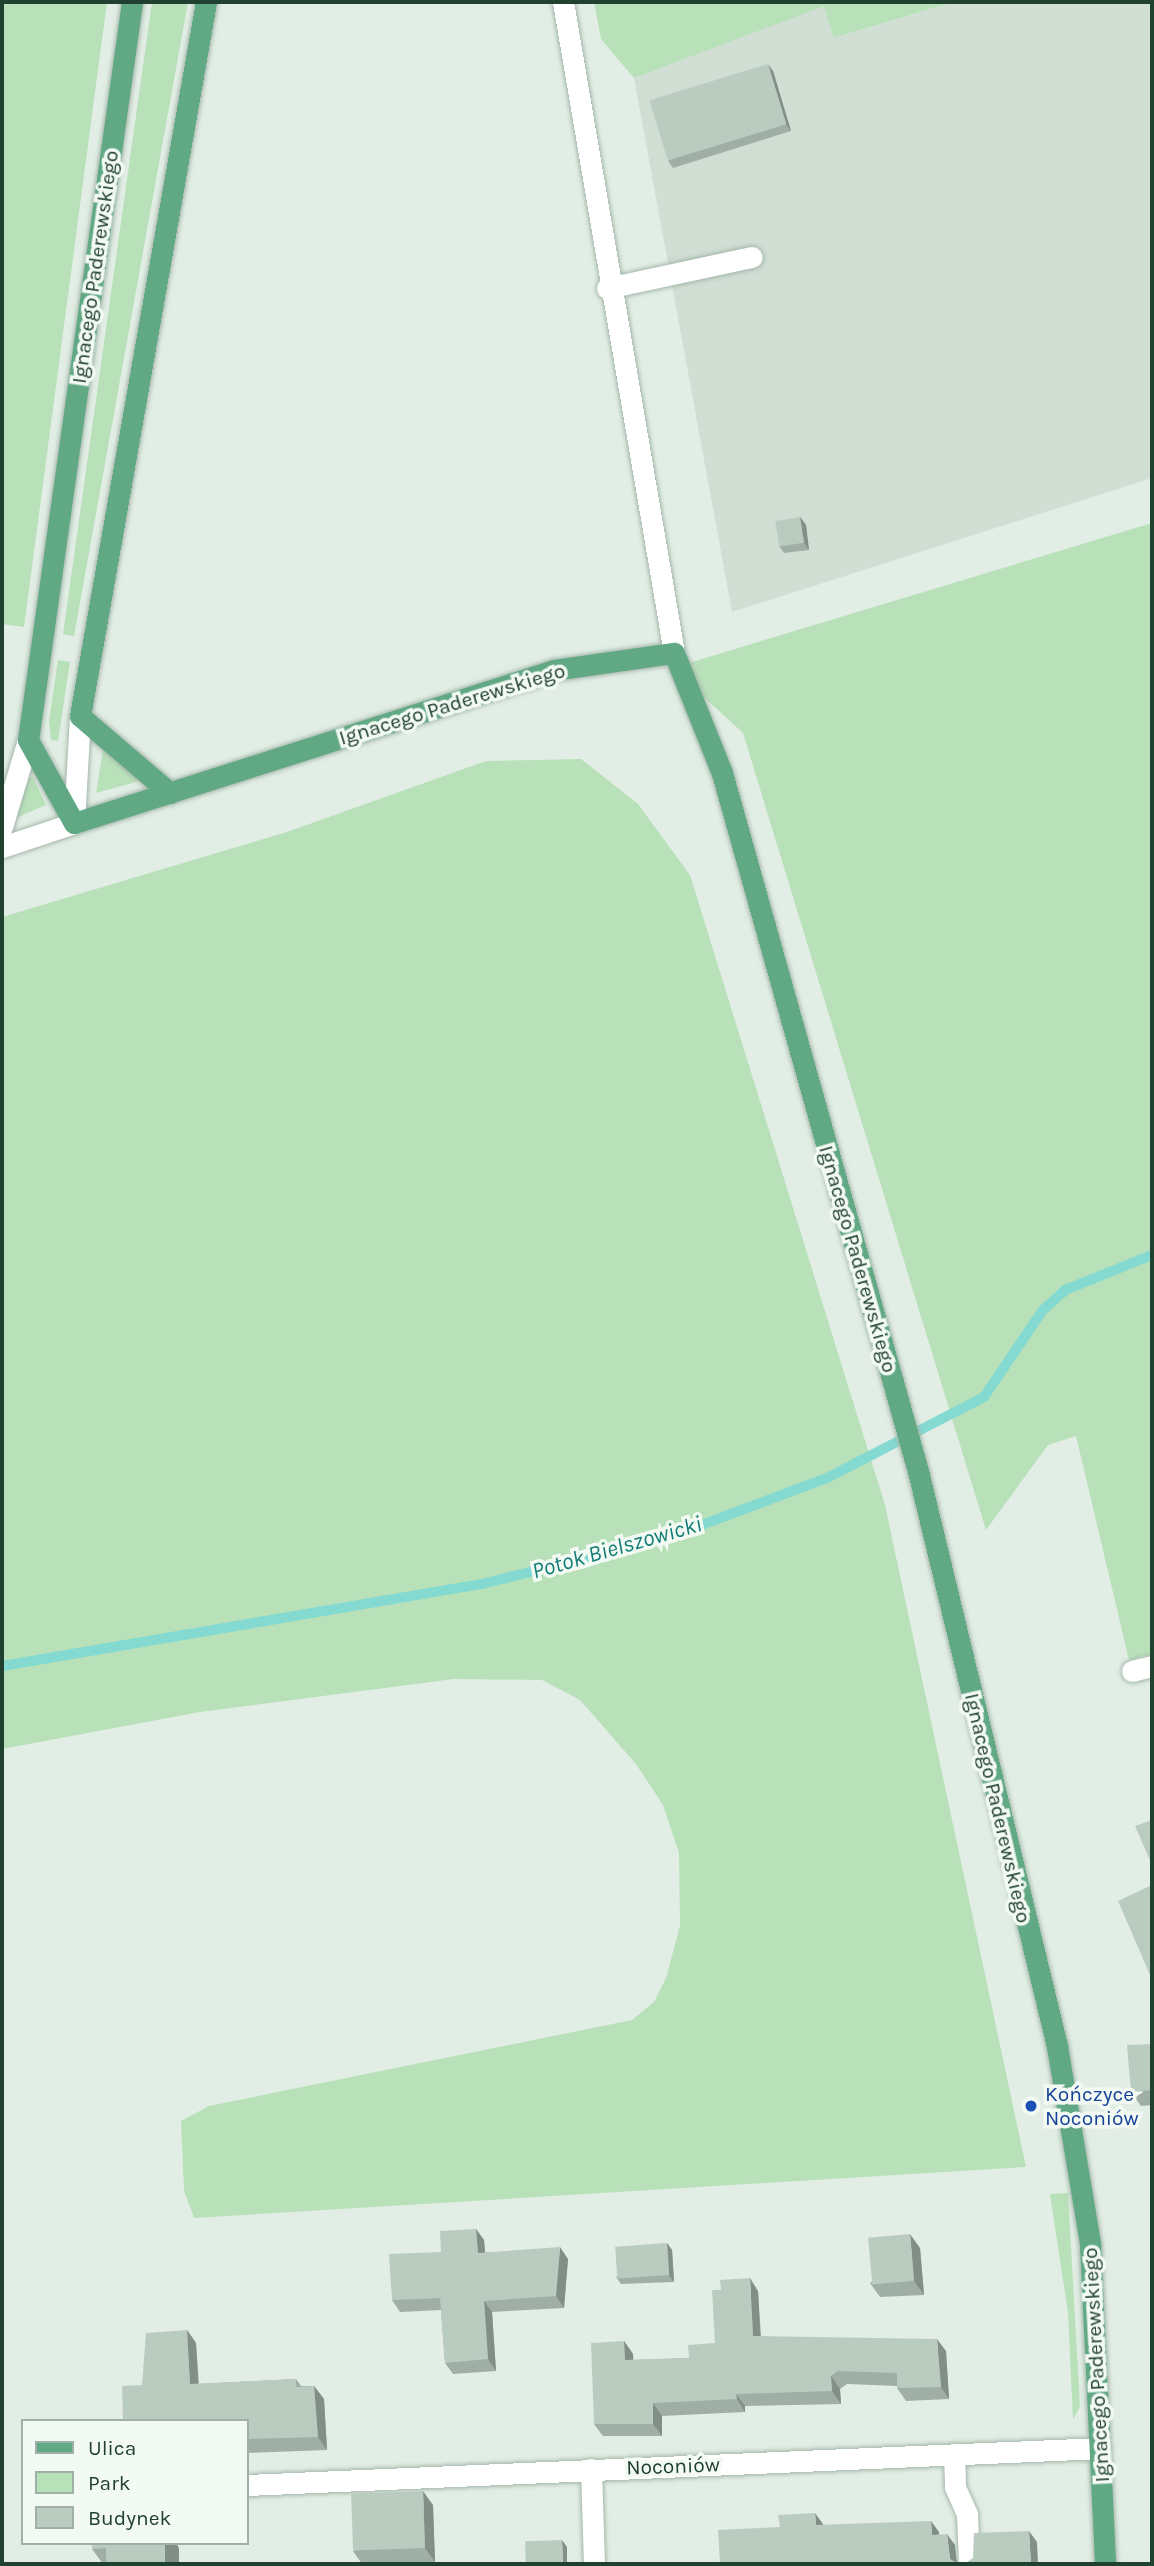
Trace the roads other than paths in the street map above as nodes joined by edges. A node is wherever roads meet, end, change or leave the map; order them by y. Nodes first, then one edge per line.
1 (132, 2) edge
2 (206, 2) edge
3 (563, 2) edge
4 (752, 257) dead end
5 (607, 288) junction
6 (674, 653) junction
7 (80, 716) junction
8 (28, 740) junction
9 (170, 793) junction
10 (74, 824) junction
11 (2, 827) edge
12 (2, 847) edge
13 (1100, 2448) junction
14 (954, 2454) junction
15 (591, 2469) junction
16 (248, 2485) edge
17 (594, 2564) edge
18 (969, 2564) edge
19 (1105, 2564) edge

1 - 8 main road, Ignacego Paderewskiego
2 - 7 main road
3 - 5 street
4 - 5 street
5 - 6 street
6 - 9 main road, Ignacego Paderewskiego
6 - 13 main road, Ignacego Paderewskiego
7 - 9 main road
7 - 10 street
8 - 10 main road
8 - 11 street
9 - 10 main road, Ignacego Paderewskiego
10 - 12 street, Ignacego Paderewskiego
13 - 14 street, Noconiów
13 - 19 main road, Ignacego Paderewskiego
14 - 15 street, Noconiów
14 - 18 street
15 - 16 street, Noconiów
15 - 17 street

